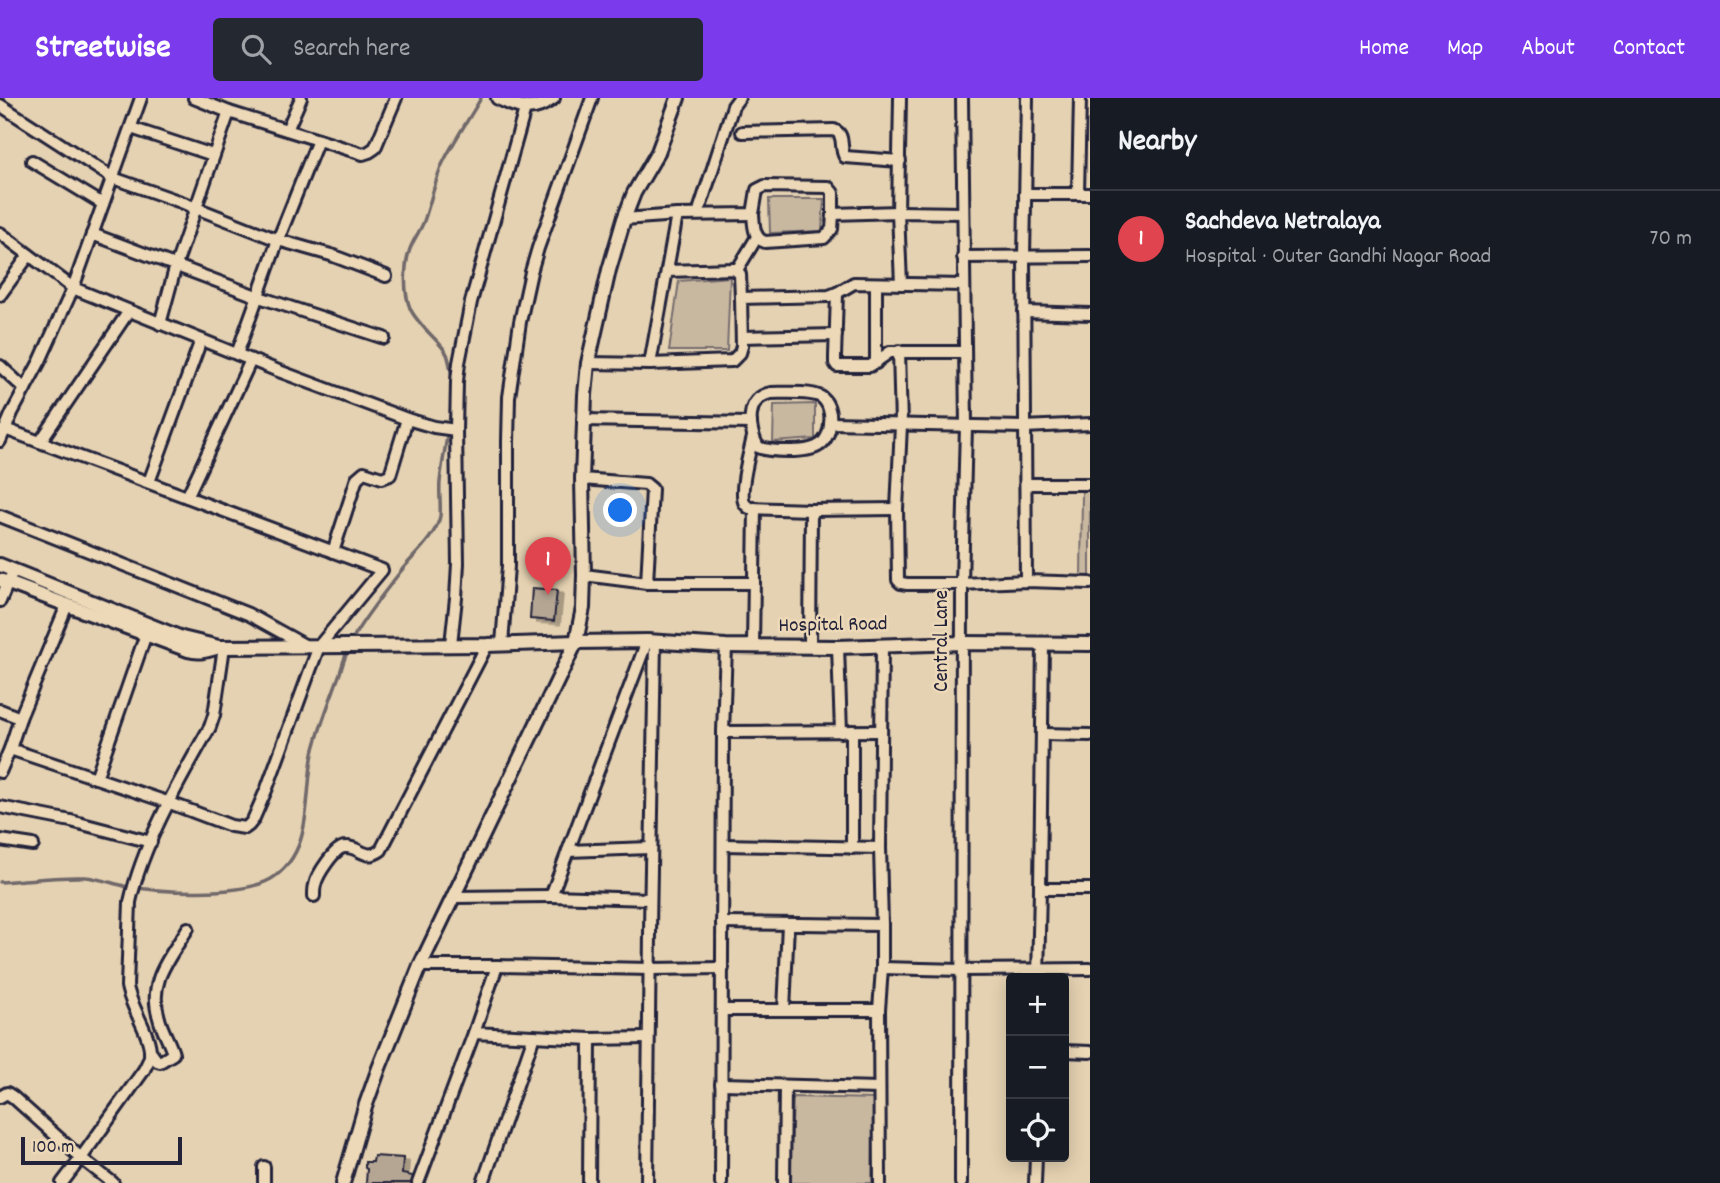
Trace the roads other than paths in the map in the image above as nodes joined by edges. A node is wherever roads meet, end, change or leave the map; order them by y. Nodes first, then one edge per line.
1 (141, 98) edge
2 (194, 98) edge
3 (301, 98) edge
4 (396, 98) edge
5 (553, 98) edge
6 (592, 98) edge
7 (678, 98) edge
8 (739, 98) edge
9 (900, 98) edge
10 (962, 98) edge
11 (1027, 98) edge
12 (1080, 98) edge
13 (499, 99) edge
14 (209, 101) edge
15 (0, 105) edge
16 (525, 109) junction
17 (229, 112) junction
18 (131, 128) junction
19 (287, 130) junction
20 (743, 132) dead end
21 (318, 140) junction
22 (213, 155) junction
23 (32, 161) dead end
24 (900, 161) junction
25 (113, 178) junction
26 (1025, 194) junction
27 (1078, 194) junction
28 (1090, 194) edge
29 (103, 204) junction
30 (196, 208) junction
31 (898, 212) junction
32 (963, 213) junction
33 (698, 214) junction
34 (753, 214) junction
35 (833, 214) junction
36 (677, 215) junction
37 (624, 219) junction
38 (0, 233) edge
39 (92, 234) junction
40 (757, 237) junction
41 (278, 240) junction
42 (29, 255) junction
43 (1024, 256) junction
44 (1090, 256) edge
45 (963, 257) junction
46 (176, 265) junction
47 (737, 270) junction
48 (667, 271) junction
49 (386, 276) dead end
50 (876, 284) junction
51 (901, 284) junction
52 (964, 285) junction
53 (73, 288) junction
54 (836, 293) junction
55 (0, 295) edge
56 (259, 297) junction
57 (741, 298) junction
58 (129, 311) junction
59 (1024, 312) junction
60 (1090, 314) edge
61 (160, 324) junction
62 (836, 335) junction
63 (741, 337) junction
64 (384, 338) dead end
65 (201, 340) junction
66 (900, 351) junction
67 (965, 352) junction
68 (237, 354) junction
69 (251, 360) junction
70 (588, 363) junction
71 (876, 363) junction
72 (650, 364) junction
73 (0, 366) edge
74 (25, 389) junction
75 (407, 419) junction
76 (583, 421) junction
77 (751, 423) junction
78 (830, 423) junction
79 (1090, 424) edge
80 (2, 425) edge
81 (901, 425) junction
82 (966, 426) junction
83 (1024, 427) junction
84 (454, 429) junction
85 (753, 437) junction
86 (0, 440) edge
87 (40, 442) junction
88 (582, 479) junction
89 (149, 482) junction
90 (1026, 484) junction
91 (1090, 484) edge
92 (187, 497) junction
93 (755, 508) junction
94 (897, 509) junction
95 (811, 510) junction
96 (0, 516) edge
97 (333, 552) junction
98 (0, 565) edge
99 (14, 570) junction
100 (584, 575) junction
101 (1026, 581) junction
102 (4, 582) edge
103 (648, 583) junction
104 (754, 583) junction
105 (1090, 583) edge
106 (962, 584) junction
107 (0, 601) edge
108 (67, 605) junction
109 (146, 634) junction
110 (576, 642) junction
111 (651, 642) junction
112 (963, 643) junction
113 (1043, 643) junction
114 (451, 644) junction
115 (502, 644) junction
116 (1090, 644) edge
117 (487, 645) junction
118 (882, 645) junction
119 (319, 646) junction
120 (726, 646) junction
121 (753, 646) junction
122 (810, 646) junction
123 (222, 647) junction
124 (838, 647) junction
125 (0, 710) edge
126 (20, 718) junction
127 (881, 731) junction
128 (723, 732) junction
129 (846, 732) junction
130 (1042, 734) junction
131 (1090, 735) edge
132 (10, 749) junction
133 (0, 772) edge
134 (96, 778) junction
135 (170, 803) junction
136 (0, 807) edge
137 (0, 839) edge
138 (151, 842) junction
139 (33, 845) dead end
140 (723, 845) junction
141 (650, 848) junction
142 (852, 848) junction
143 (880, 848) junction
144 (568, 851) junction
145 (1040, 889) junction
146 (1090, 890) edge
147 (314, 896) dead end
148 (551, 896) junction
149 (454, 897) junction
150 (649, 899) junction
151 (722, 923) junction
152 (788, 924) junction
153 (882, 925) junction
154 (188, 928) dead end
155 (420, 966) junction
156 (497, 966) junction
157 (723, 968) junction
158 (882, 968) junction
159 (651, 969) junction
160 (1090, 969) edge
161 (961, 970) junction
162 (1038, 973) edge
163 (722, 1010) junction
164 (784, 1010) junction
165 (879, 1010) junction
166 (474, 1033) junction
167 (534, 1036) junction
168 (648, 1038) junction
169 (590, 1039) junction
170 (150, 1051) junction
171 (1069, 1051) edge
172 (1090, 1052) edge
173 (720, 1084) junction
174 (785, 1086) junction
175 (879, 1088) junction
176 (0, 1097) edge
177 (81, 1158) junction
178 (1036, 1162) edge
179 (264, 1167) dead end
180 (62, 1183) edge
181 (113, 1183) edge
182 (264, 1183) edge
183 (343, 1183) edge
184 (418, 1183) edge
185 (483, 1183) edge
186 (589, 1183) edge
187 (647, 1183) edge
188 (721, 1183) edge
189 (784, 1183) edge
190 (880, 1183) edge
191 (961, 1183) edge
192 (1035, 1183) edge

1 - 18 street
2 - 14 street
3 - 19 street
4 - 21 street
5 - 16 street
6 - 115 street
7 - 37 street
8 - 33 street
9 - 24 street
10 - 32 street, Central Lane
11 - 26 street
12 - 27 street
13 - 16 street
14 - 17 street
15 - 25 street
16 - 84 street
17 - 19 street
17 - 22 street
18 - 22 street
18 - 25 street
19 - 21 street
20 - 24 street
21 - 41 street
22 - 30 street
23 - 29 street
24 - 31 street
25 - 29 street
25 - 30 street
26 - 27 street
26 - 43 street
27 - 28 street
29 - 39 street
30 - 41 street
30 - 46 street
31 - 32 street
31 - 35 street
31 - 51 street
32 - 45 street, Central Lane
33 - 34 street
33 - 36 street
34 - 35 street
34 - 40 street
35 - 40 street
36 - 37 street
36 - 48 street
37 - 70 street
38 - 42 street
39 - 46 street
39 - 53 street
40 - 47 street
41 - 49 street
41 - 56 street
42 - 53 street
42 - 55 street
43 - 44 street
43 - 45 street
43 - 59 street
45 - 52 street, Central Lane
46 - 56 street
46 - 61 street
47 - 48 street
47 - 57 street
48 - 72 street
50 - 51 street
50 - 54 street
50 - 71 street
51 - 52 street
52 - 67 street, Central Lane
53 - 58 street
53 - 74 street
54 - 57 street
54 - 62 street
56 - 64 street
56 - 68 street
57 - 63 street
58 - 61 street
58 - 87 street
59 - 60 street
59 - 83 street
61 - 65 street
62 - 63 street
62 - 71 street
63 - 72 street
65 - 68 street
65 - 89 street
66 - 67 street
66 - 71 street
66 - 81 street
67 - 82 street, Central Lane
68 - 69 street
69 - 75 street
69 - 92 street
70 - 72 street
70 - 76 street
73 - 74 street
74 - 80 street
75 - 84 street
75 - 97 street
76 - 77 street
76 - 88 street
77 - 78 street
77 - 85 street
78 - 81 street
78 - 85 street
79 - 83 street
80 - 86 street
80 - 87 street
81 - 82 street
81 - 94 street
82 - 83 street
82 - 106 street, Central Lane
83 - 90 street
84 - 114 street
85 - 93 street
87 - 89 street
88 - 100 street
88 - 103 street
89 - 92 street
90 - 91 street
90 - 101 street
92 - 97 street
93 - 95 street
93 - 104 street
94 - 95 street
94 - 106 street
95 - 122 street
96 - 119 street
97 - 119 street
98 - 99 street
99 - 102 street
99 - 123 street
100 - 103 street
100 - 110 street
101 - 105 street
101 - 106 street
102 - 107 street
102 - 108 street
103 - 104 street
104 - 121 street
106 - 112 street, Central Lane
108 - 109 street
108 - 126 street
109 - 123 street
109 - 134 street
110 - 111 street, Hospital Road
110 - 115 street, Hospital Road
110 - 149 street
111 - 120 street, Hospital Road
111 - 141 street
111 - 144 street
112 - 113 street, Hospital Road
112 - 118 street, Hospital Road
112 - 161 street, Central Lane
113 - 116 street, Hospital Road
113 - 130 street
114 - 117 street, Hospital Road
114 - 119 street, Hospital Road
115 - 117 street, Hospital Road
117 - 147 street
118 - 124 street, Hospital Road
118 - 127 street
119 - 123 street, Hospital Road
119 - 135 street
120 - 121 street, Hospital Road
120 - 128 street
121 - 122 street, Hospital Road
122 - 124 street, Hospital Road
123 - 135 street
124 - 129 street
125 - 126 street
126 - 132 street
127 - 129 street
127 - 143 street
128 - 129 street
128 - 140 street
129 - 142 street
130 - 131 street
130 - 145 street
132 - 133 street
132 - 134 street
134 - 135 street
135 - 138 street
136 - 138 street
137 - 139 street
138 - 170 street
140 - 142 street
140 - 151 street
141 - 144 street
141 - 150 street
142 - 143 street
143 - 153 street
144 - 148 street
145 - 146 street
145 - 162 street
148 - 149 street
148 - 150 street
149 - 155 street
150 - 159 street
151 - 152 street
151 - 157 street
152 - 153 street
152 - 164 street
153 - 158 street
154 - 170 street
155 - 156 street
155 - 183 street
156 - 159 street
156 - 166 street
157 - 159 street
157 - 163 street
158 - 161 street
158 - 165 street
159 - 168 street
160 - 162 street
161 - 162 street
161 - 191 street, Central Lane
163 - 164 street
163 - 173 street
164 - 165 street
165 - 175 street
166 - 167 street
166 - 184 street
167 - 169 street
167 - 185 street
168 - 169 street
168 - 187 street
169 - 186 street
170 - 177 street
171 - 172 street
173 - 174 street
173 - 188 street
174 - 175 street
174 - 189 street
175 - 190 street
176 - 177 street
177 - 180 street
177 - 181 street
178 - 192 street
179 - 182 street

